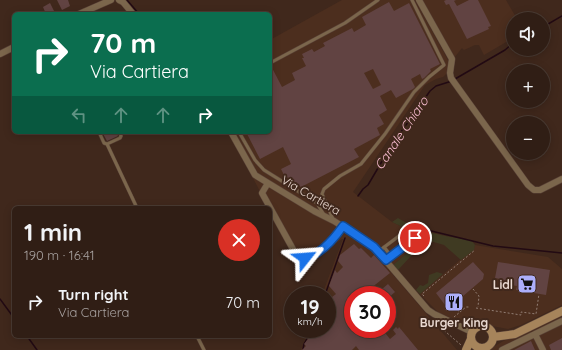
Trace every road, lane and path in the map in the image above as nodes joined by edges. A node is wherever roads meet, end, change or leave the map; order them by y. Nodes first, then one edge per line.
1 (110, 0) edge
2 (378, 0) edge
3 (412, 0) edge
4 (419, 0) edge
5 (121, 1) edge
6 (83, 12) edge
7 (131, 12) edge
8 (12, 48) edge
9 (0, 54) edge
10 (272, 62) edge
11 (100, 134) edge
12 (120, 134) edge
13 (232, 134) edge
14 (240, 134) edge
15 (107, 144) junction
16 (562, 178) edge
17 (268, 183) junction
18 (136, 206) edge
19 (269, 206) edge
20 (272, 211) edge
21 (324, 216) junction
22 (334, 221) junction
23 (343, 226) junction
24 (381, 249) junction
25 (475, 250) dead end
26 (391, 256) junction
27 (386, 260) junction
28 (473, 289) dead end
29 (539, 294) dead end
30 (423, 295) dead end
31 (454, 305) dead end
32 (470, 307) dead end
33 (562, 311) edge
34 (460, 312) junction
35 (432, 316) dead end
36 (455, 320) dead end
37 (562, 320) edge
38 (451, 330) dead end
39 (448, 334) junction
40 (535, 334) junction
41 (472, 336) junction
42 (493, 337) junction
43 (198, 338) edge
44 (465, 349) edge
45 (480, 349) edge
46 (204, 350) edge
47 (502, 350) edge
48 (542, 350) edge

1 - 6 street
2 - 10 lane
3 - 22 lane
4 - 16 street
5 - 7 street
8 - 9 street
11 - 15 lane
12 - 15 lane
13 - 17 street, Via Cartiera
14 - 21 lane
15 - 18 lane
17 - 19 street, Via Cartiera
17 - 21 street, Via Cartiera
20 - 23 street, Via Cartiera
21 - 22 street, Via Cartiera
22 - 23 street, Via Cartiera
23 - 24 street, Via Cartiera
24 - 26 lane
24 - 26 lane
24 - 27 street, Via Cartiera
25 - 30 path
26 - 27 lane
27 - 41 street, Via Cartiera
28 - 29 path
31 - 34 path
32 - 34 path
33 - 42 main road
34 - 36 path
35 - 39 path
37 - 40 street
38 - 39 path
39 - 44 path
40 - 47 street
40 - 48 street
41 - 42 main road
41 - 44 main road
41 - 45 main road
42 - 45 main road
43 - 46 lane

